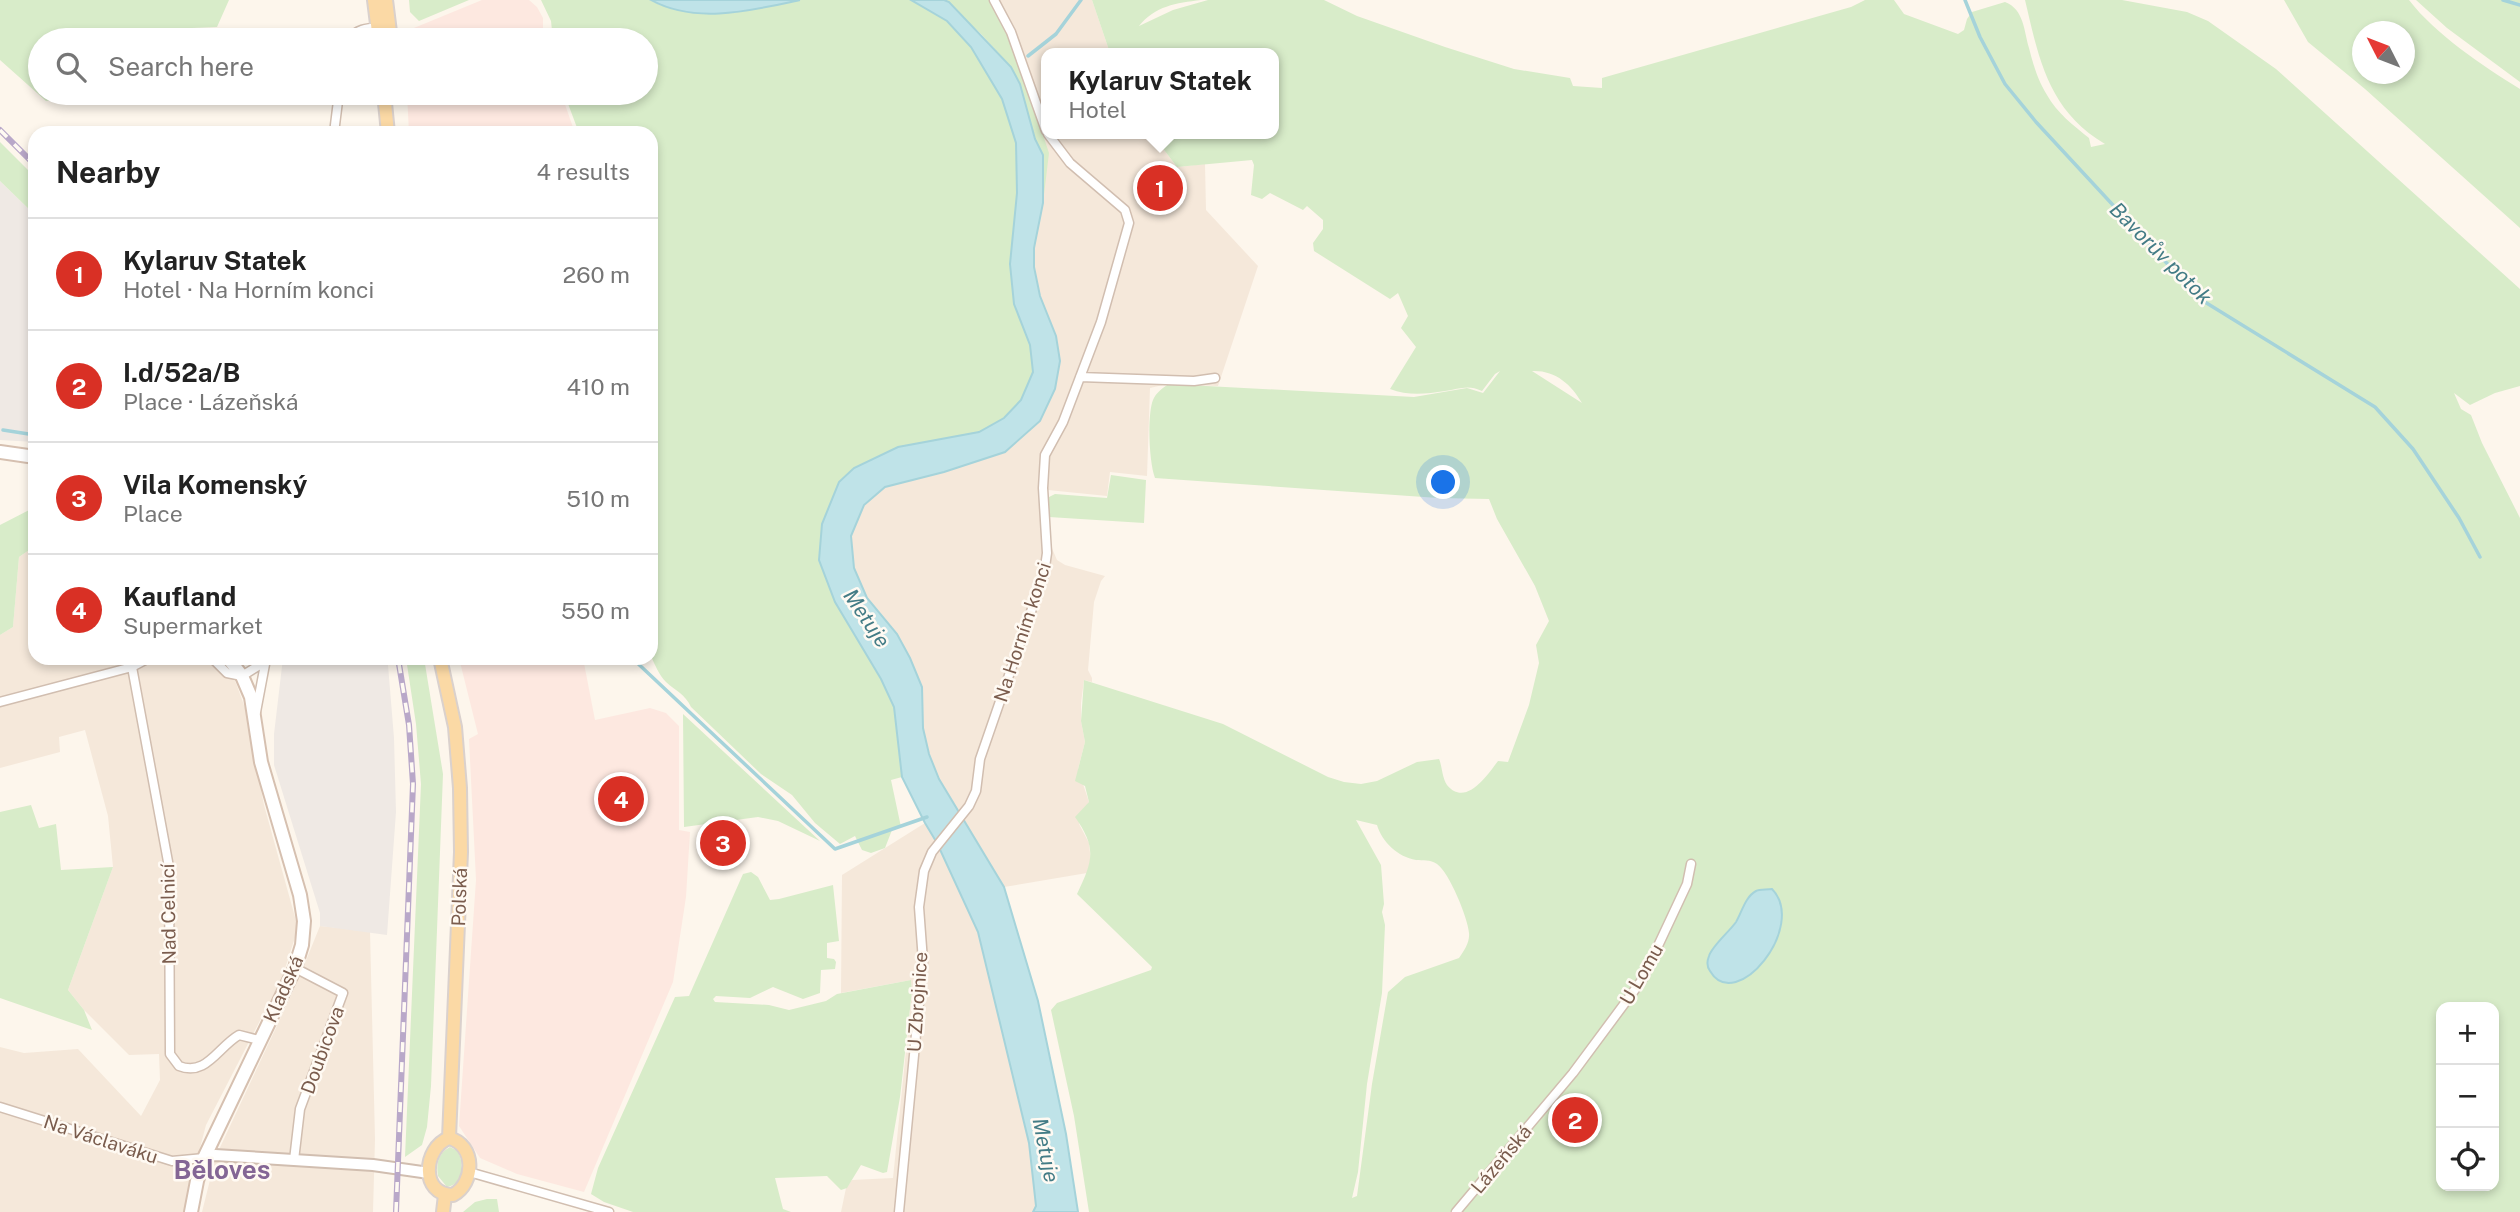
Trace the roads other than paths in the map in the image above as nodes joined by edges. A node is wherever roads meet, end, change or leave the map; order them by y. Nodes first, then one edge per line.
1 (374, 0) edge
2 (386, 0) edge
3 (994, 0) edge
4 (381, 28) edge
5 (382, 28) edge
6 (338, 105) edge
7 (386, 105) edge
8 (392, 105) edge
9 (1041, 115) edge
10 (335, 126) edge
11 (389, 126) edge
12 (391, 126) edge
13 (1052, 139) edge
14 (1080, 377) junction
15 (1215, 378) dead end
16 (0, 452) edge
17 (28, 456) edge
18 (136, 665) edge
19 (219, 665) edge
20 (233, 665) edge
21 (258, 665) edge
22 (265, 665) edge
23 (442, 665) edge
24 (132, 667) junction
25 (242, 676) junction
26 (0, 702) edge
27 (255, 715) junction
28 (969, 806) joint
29 (1691, 864) dead end
30 (295, 968) junction
31 (259, 1040) junction
32 (1573, 1073) joint
33 (0, 1107) edge
34 (449, 1138) junction
35 (204, 1158) junction
36 (294, 1160) junction
37 (469, 1172) junction
38 (429, 1173) junction
39 (445, 1195) junction
40 (191, 1212) edge
41 (443, 1212) edge
42 (609, 1212) edge
43 (899, 1212) edge
44 (1456, 1212) edge

1 - 4 main road
2 - 5 main road
3 - 9 street, Na Horním konci
6 - 10 street
7 - 11 main road
8 - 12 main road
13 - 14 street, Na Horním konci
14 - 15 street
14 - 28 street, Na Horním konci
16 - 17 main road
18 - 24 street
19 - 25 street
20 - 25 main road, Kladská
21 - 25 street, Kladská
22 - 27 street, Kladská
23 - 34 main road, Polská
24 - 26 street
24 - 31 street, Nad Celnicí
25 - 27 main road, Kladská
27 - 30 main road, Kladská
28 - 43 street, U Zbrojnice
29 - 32 street, U Lomu
30 - 31 main road, Kladská
30 - 36 street, Doubicova
31 - 35 main road, Kladská
32 - 44 street, Lázeňská
33 - 35 street, Na Václaváku
34 - 37 main road
34 - 38 main road
35 - 36 street
35 - 40 main road, Kladská
36 - 38 street
37 - 39 main road
37 - 42 street
38 - 39 main road
39 - 41 main road

